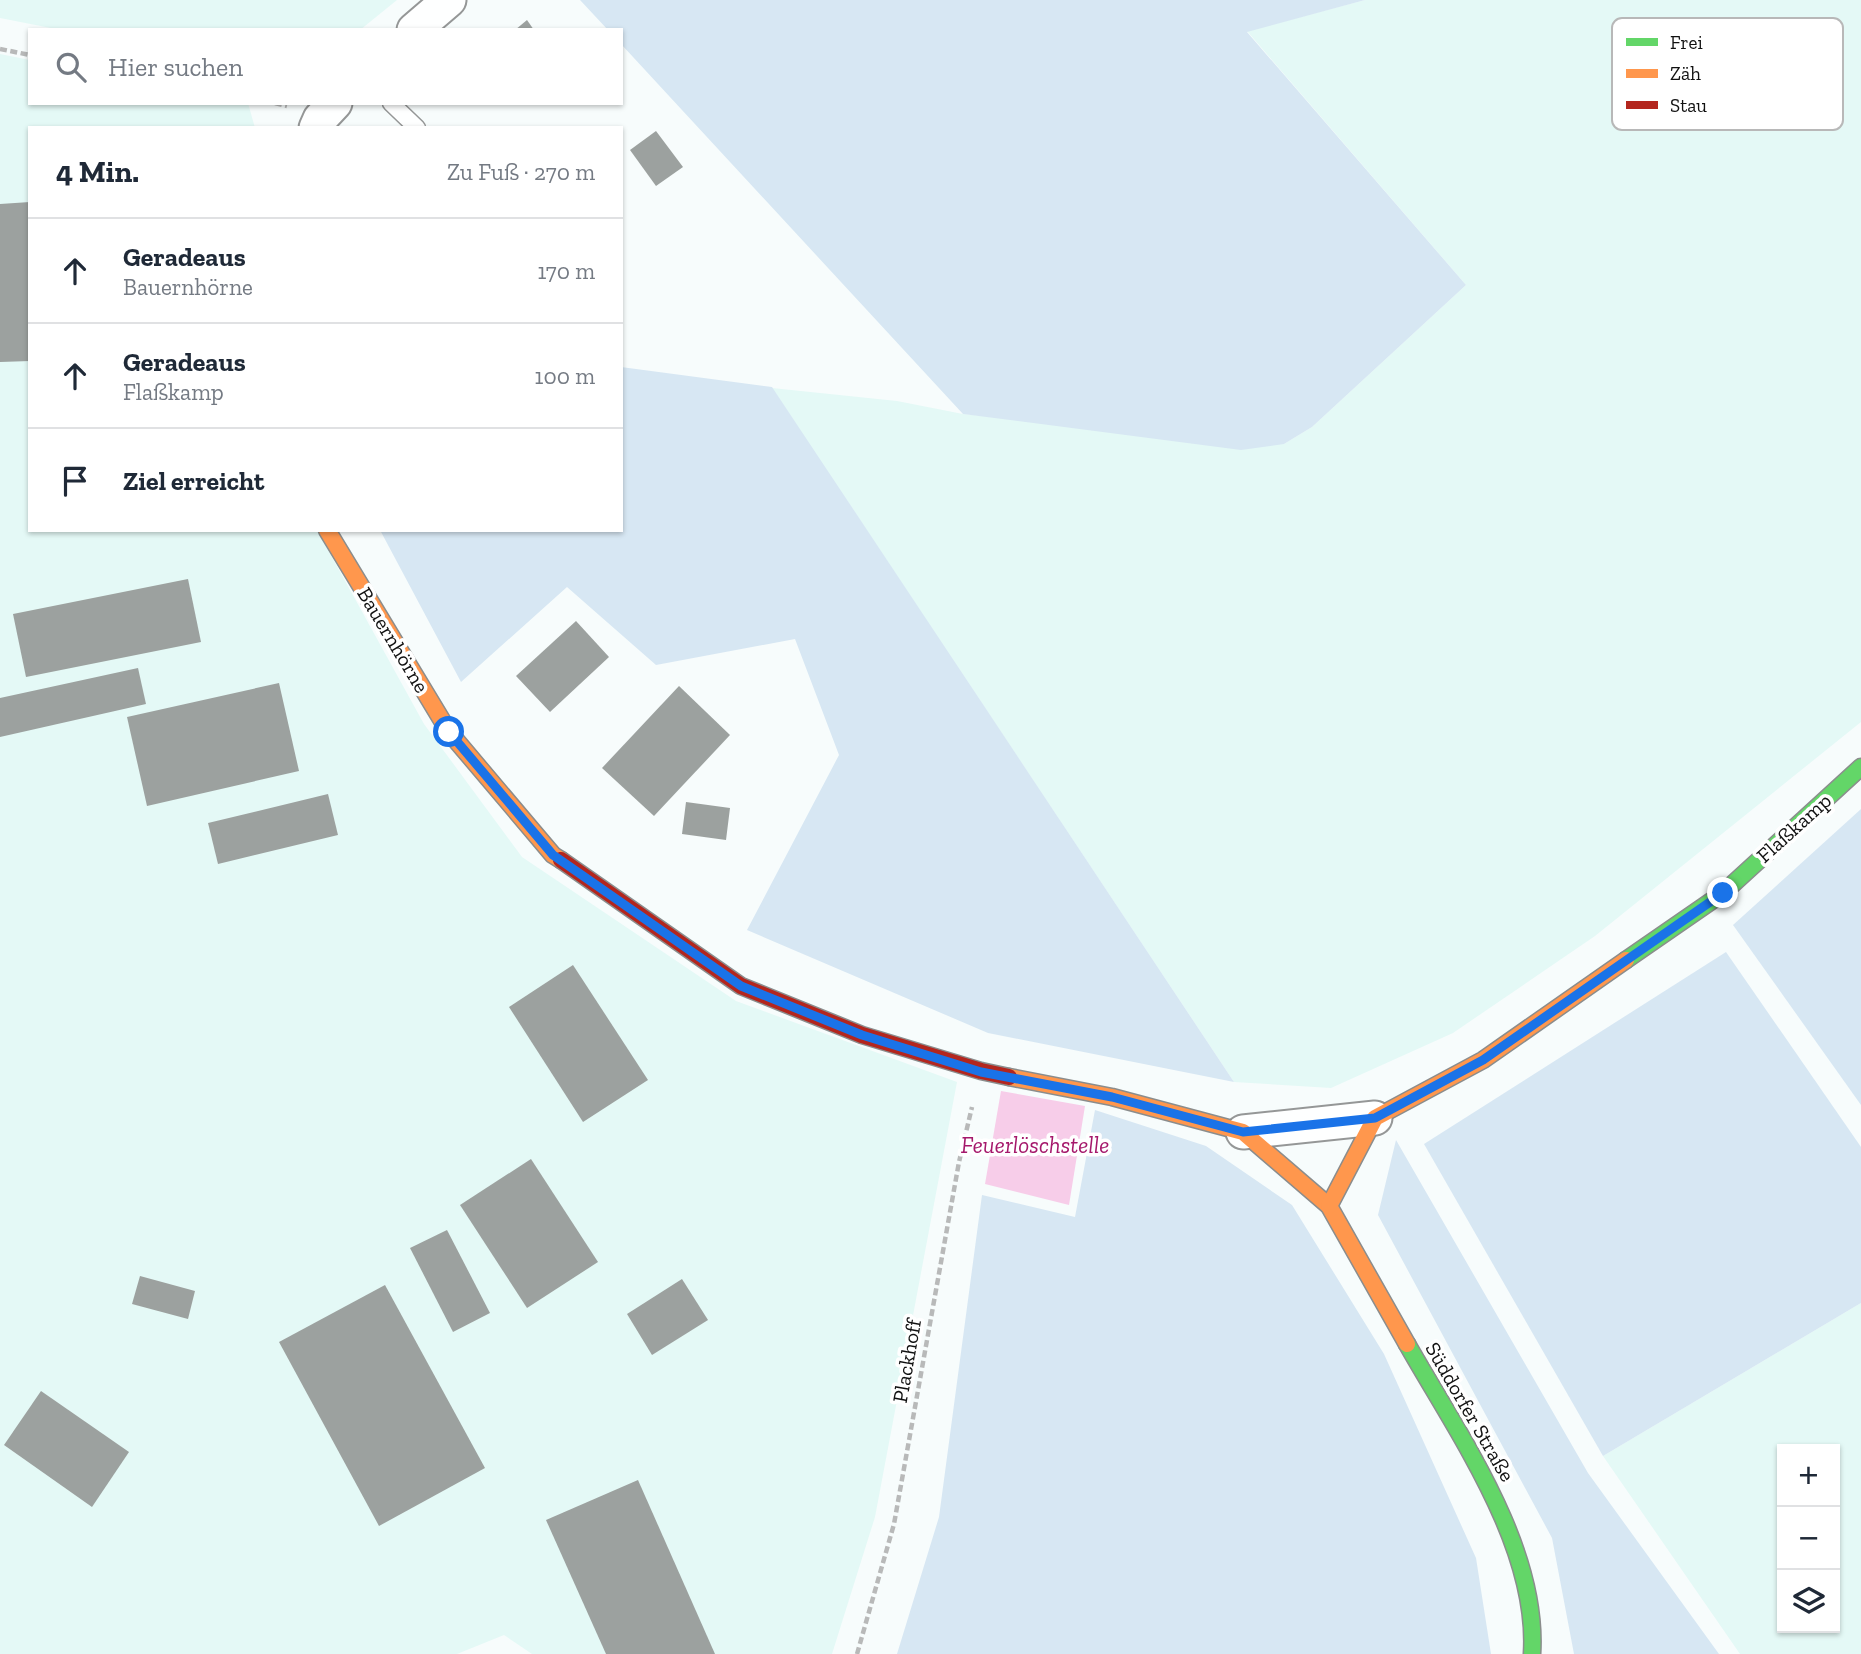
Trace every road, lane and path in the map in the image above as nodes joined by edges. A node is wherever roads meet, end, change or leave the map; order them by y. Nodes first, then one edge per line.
1 (449, 0) edge
2 (416, 28) edge
3 (0, 50) edge
4 (28, 55) edge
5 (333, 105) edge
6 (393, 105) edge
7 (317, 126) edge
8 (415, 126) edge
9 (328, 532) edge
10 (1861, 766) edge
11 (981, 1072) junction
12 (1375, 1118) junction
13 (1243, 1132) junction
14 (1329, 1206) junction
15 (857, 1654) edge
16 (1532, 1654) edge

1 - 2 street
3 - 4 path
5 - 7 street
6 - 8 lane
9 - 11 street, Bauernhörne
10 - 12 street, Flaßkamp
11 - 13 street, Bauernhörne
11 - 15 path, Plackhoff
12 - 13 street, Flaßkamp
12 - 14 street
13 - 14 street, Bauernhörne
14 - 16 street, Süddorfer Straße

